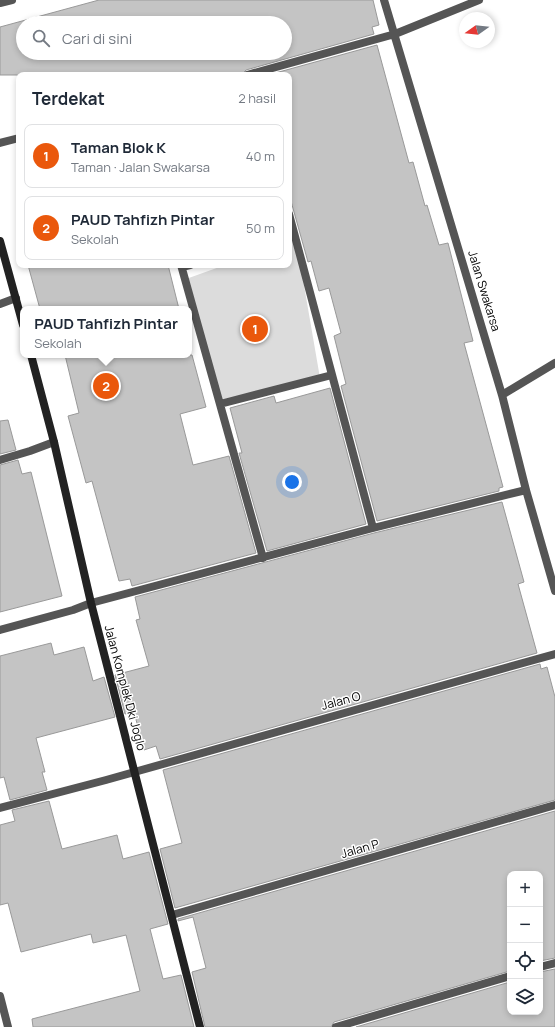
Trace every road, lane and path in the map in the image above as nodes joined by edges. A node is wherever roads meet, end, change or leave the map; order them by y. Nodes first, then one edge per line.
1 (12, 0) edge
2 (384, 0) edge
3 (479, 0) edge
4 (0, 3) edge
5 (395, 34) junction
6 (258, 72) edge
7 (16, 139) edge
8 (0, 143) edge
9 (292, 240) edge
10 (0, 241) edge
11 (185, 268) edge
12 (16, 298) junction
13 (0, 304) edge
14 (20, 313) edge
15 (32, 358) edge
16 (555, 363) edge
17 (332, 375) junction
18 (502, 395) junction
19 (220, 404) junction
20 (54, 442) junction
21 (0, 460) edge
22 (526, 490) junction
23 (373, 528) junction
24 (264, 558) junction
25 (555, 591) edge
26 (90, 603) junction
27 (0, 630) edge
28 (555, 654) edge
29 (134, 771) junction
30 (555, 805) edge
31 (0, 808) edge
32 (172, 915) junction
33 (555, 963) edge
34 (543, 966) edge
35 (507, 977) edge
36 (0, 996) edge
37 (8, 1027) edge
38 (200, 1027) edge
39 (336, 1027) edge

1 - 4 street
2 - 5 street, Jalan Swakarsa
3 - 5 street
5 - 6 street
5 - 18 street, Jalan Swakarsa
7 - 8 street
9 - 17 street
10 - 12 street
11 - 19 street
12 - 13 street
12 - 14 street
15 - 20 street, Jalan Komplek Dki Joglo
16 - 18 street
17 - 19 street
17 - 23 street
18 - 22 street, Jalan Swakarsa
19 - 24 street
20 - 21 street
20 - 26 street, Jalan Komplek Dki Joglo
22 - 23 street
22 - 25 street, Jalan Swakarsa
23 - 24 street
24 - 26 street
26 - 27 street
26 - 29 street, Jalan Komplek Dki Joglo
28 - 29 street, Jalan O
29 - 31 street, Jalan O
29 - 32 street, Jalan Komplek Dki Joglo
30 - 32 street, Jalan P
32 - 38 street, Jalan Komplek Dki Joglo
33 - 34 street
35 - 39 street
36 - 37 street

